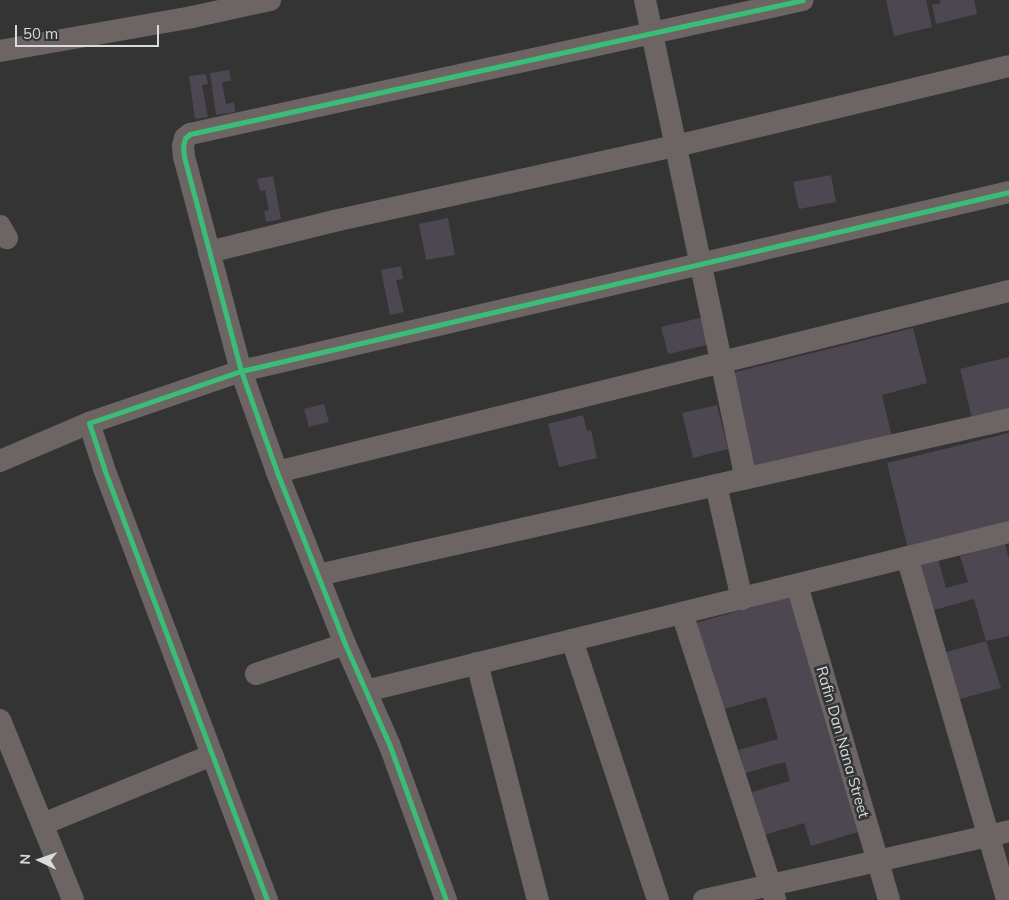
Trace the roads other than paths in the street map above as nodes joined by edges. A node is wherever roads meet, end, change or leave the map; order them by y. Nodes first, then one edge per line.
1 (270, 0) edge
2 (645, 0) edge
3 (802, 0) edge
4 (651, 33) junction
5 (0, 51) edge
6 (1009, 66) edge
7 (676, 146) junction
8 (1009, 192) edge
9 (209, 252) junction
10 (702, 265) junction
11 (1009, 291) edge
12 (720, 362) junction
13 (241, 371) junction
14 (1009, 418) edge
15 (90, 423) junction
16 (0, 461) edge
17 (277, 472) junction
18 (746, 478) junction
19 (716, 485) junction
20 (1009, 532) edge
21 (908, 557) junction
22 (318, 575) junction
23 (797, 585) junction
24 (742, 599) junction
25 (682, 613) junction
26 (572, 640) junction
27 (345, 644) junction
28 (477, 663) junction
29 (256, 674) dead end
30 (366, 692) junction
31 (0, 720) edge
32 (212, 755) junction
33 (43, 824) junction
34 (998, 833) edge
35 (878, 861) junction
36 (773, 892) edge
37 (73, 900) edge
38 (267, 900) edge
39 (446, 900) edge
40 (538, 900) edge
41 (658, 900) edge
42 (704, 900) edge
43 (889, 900) edge
44 (1007, 900) edge

1 - 5 street
2 - 4 street
3 - 4 street
4 - 7 street
4 - 9 street
6 - 7 street
7 - 9 street
7 - 10 street
8 - 10 street
9 - 13 street
10 - 12 street
10 - 13 street
11 - 12 street
12 - 17 street
12 - 18 street
13 - 15 street
13 - 17 street
14 - 18 street
15 - 16 street
15 - 32 street
17 - 22 street
18 - 19 street
19 - 22 street
19 - 24 street
20 - 21 street
21 - 23 street
21 - 34 street
22 - 27 street
23 - 24 street
23 - 35 street, Rafin Dan Nana Street
24 - 25 street
25 - 26 street
25 - 36 street
26 - 28 street
26 - 41 street
27 - 29 street
27 - 30 street
28 - 30 street
28 - 40 street
30 - 39 street
31 - 33 street
32 - 33 street
32 - 38 street
33 - 37 street
34 - 35 street
34 - 44 street
35 - 36 street
35 - 43 street, Rafin Dan Nana Street
36 - 42 street

